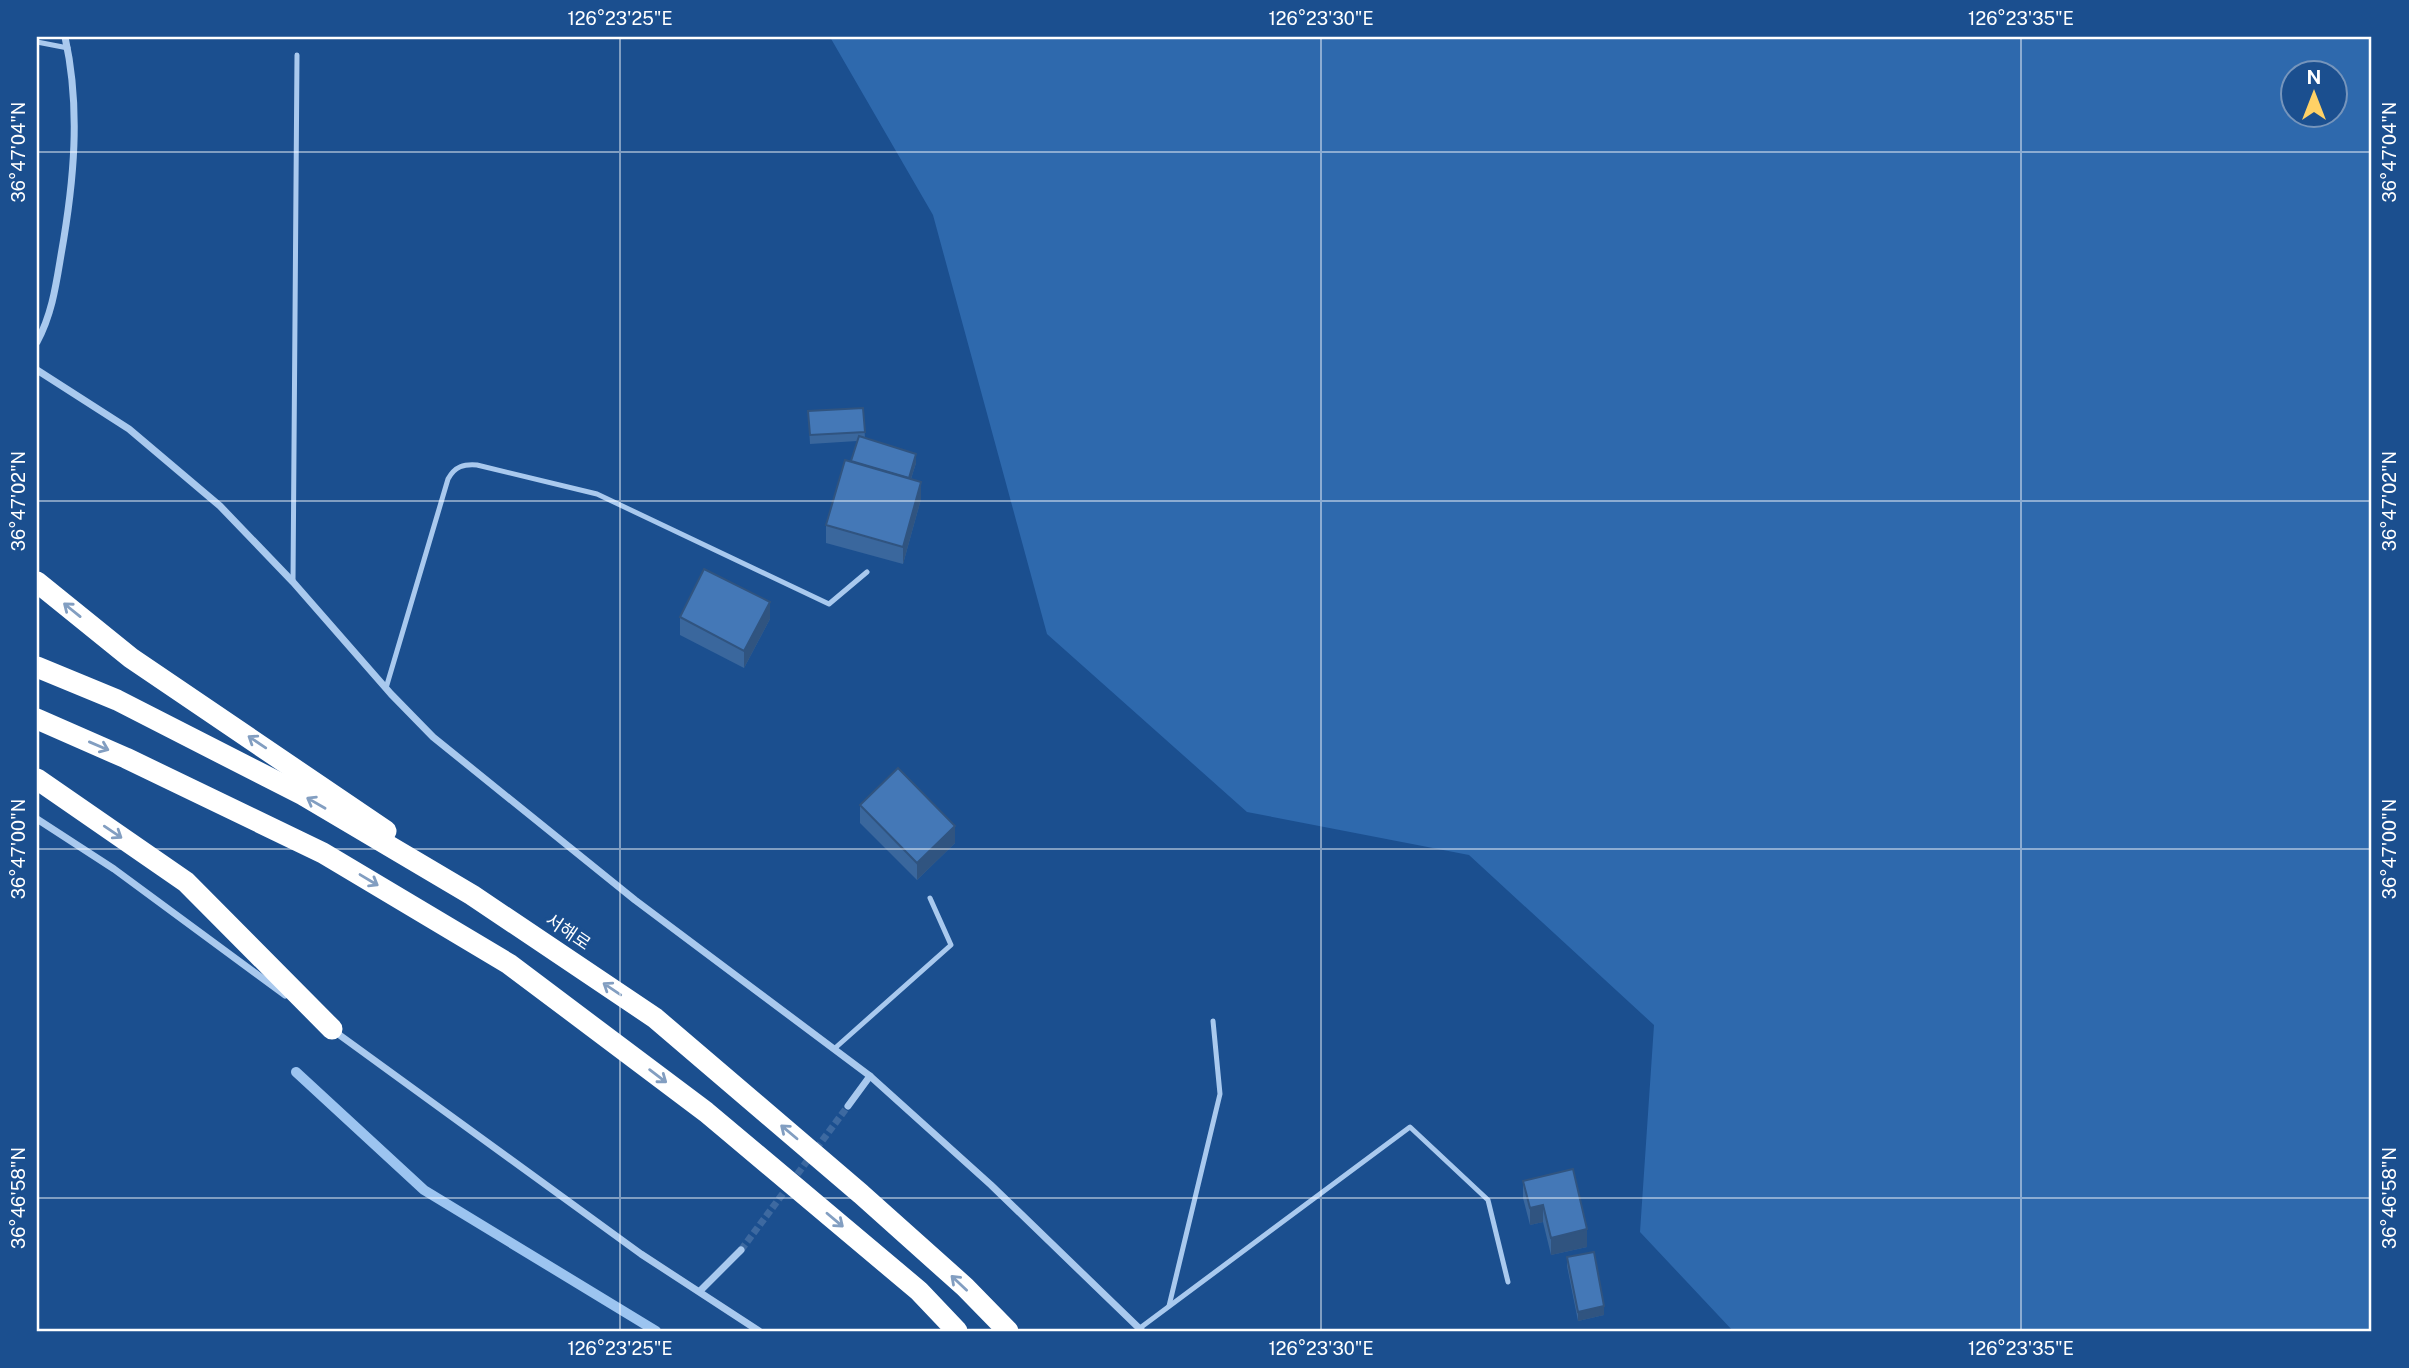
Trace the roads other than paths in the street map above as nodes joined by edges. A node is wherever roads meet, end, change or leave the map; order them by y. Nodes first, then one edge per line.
1 (65, 37) edge
2 (37, 42) edge
3 (68, 48) junction
4 (297, 55) dead end
5 (37, 341) edge
6 (37, 370) edge
7 (867, 572) dead end
8 (37, 582) edge
9 (293, 582) junction
10 (37, 667) edge
11 (386, 688) junction
12 (37, 719) edge
13 (37, 779) edge
14 (37, 819) edge
15 (472, 895) junction
16 (930, 898) dead end
17 (1213, 1021) dead end
18 (331, 1029) junction
19 (834, 1049) junction
20 (870, 1076) junction
21 (848, 1106) tunnel mouth
22 (741, 1250) tunnel mouth
23 (1508, 1282) dead end
24 (700, 1291) junction
25 (1169, 1306) junction
26 (1141, 1329) edge
27 (759, 1331) edge
28 (957, 1331) edge
29 (1007, 1331) edge

1 - 3 street
2 - 3 lane
3 - 5 street
4 - 9 lane
6 - 9 street
7 - 11 lane
15 -> 8 highway
9 - 11 street
15 -> 10 highway, 서해로
11 - 19 street
12 -> 28 highway
13 -> 18 highway
14 - 18 street
29 -> 15 highway, 서해로
16 - 19 lane
17 - 25 lane
18 - 24 street
19 - 20 street
20 - 21 street
20 - 26 street
22 - 24 street
23 - 25 lane
24 - 27 street
25 - 26 lane

